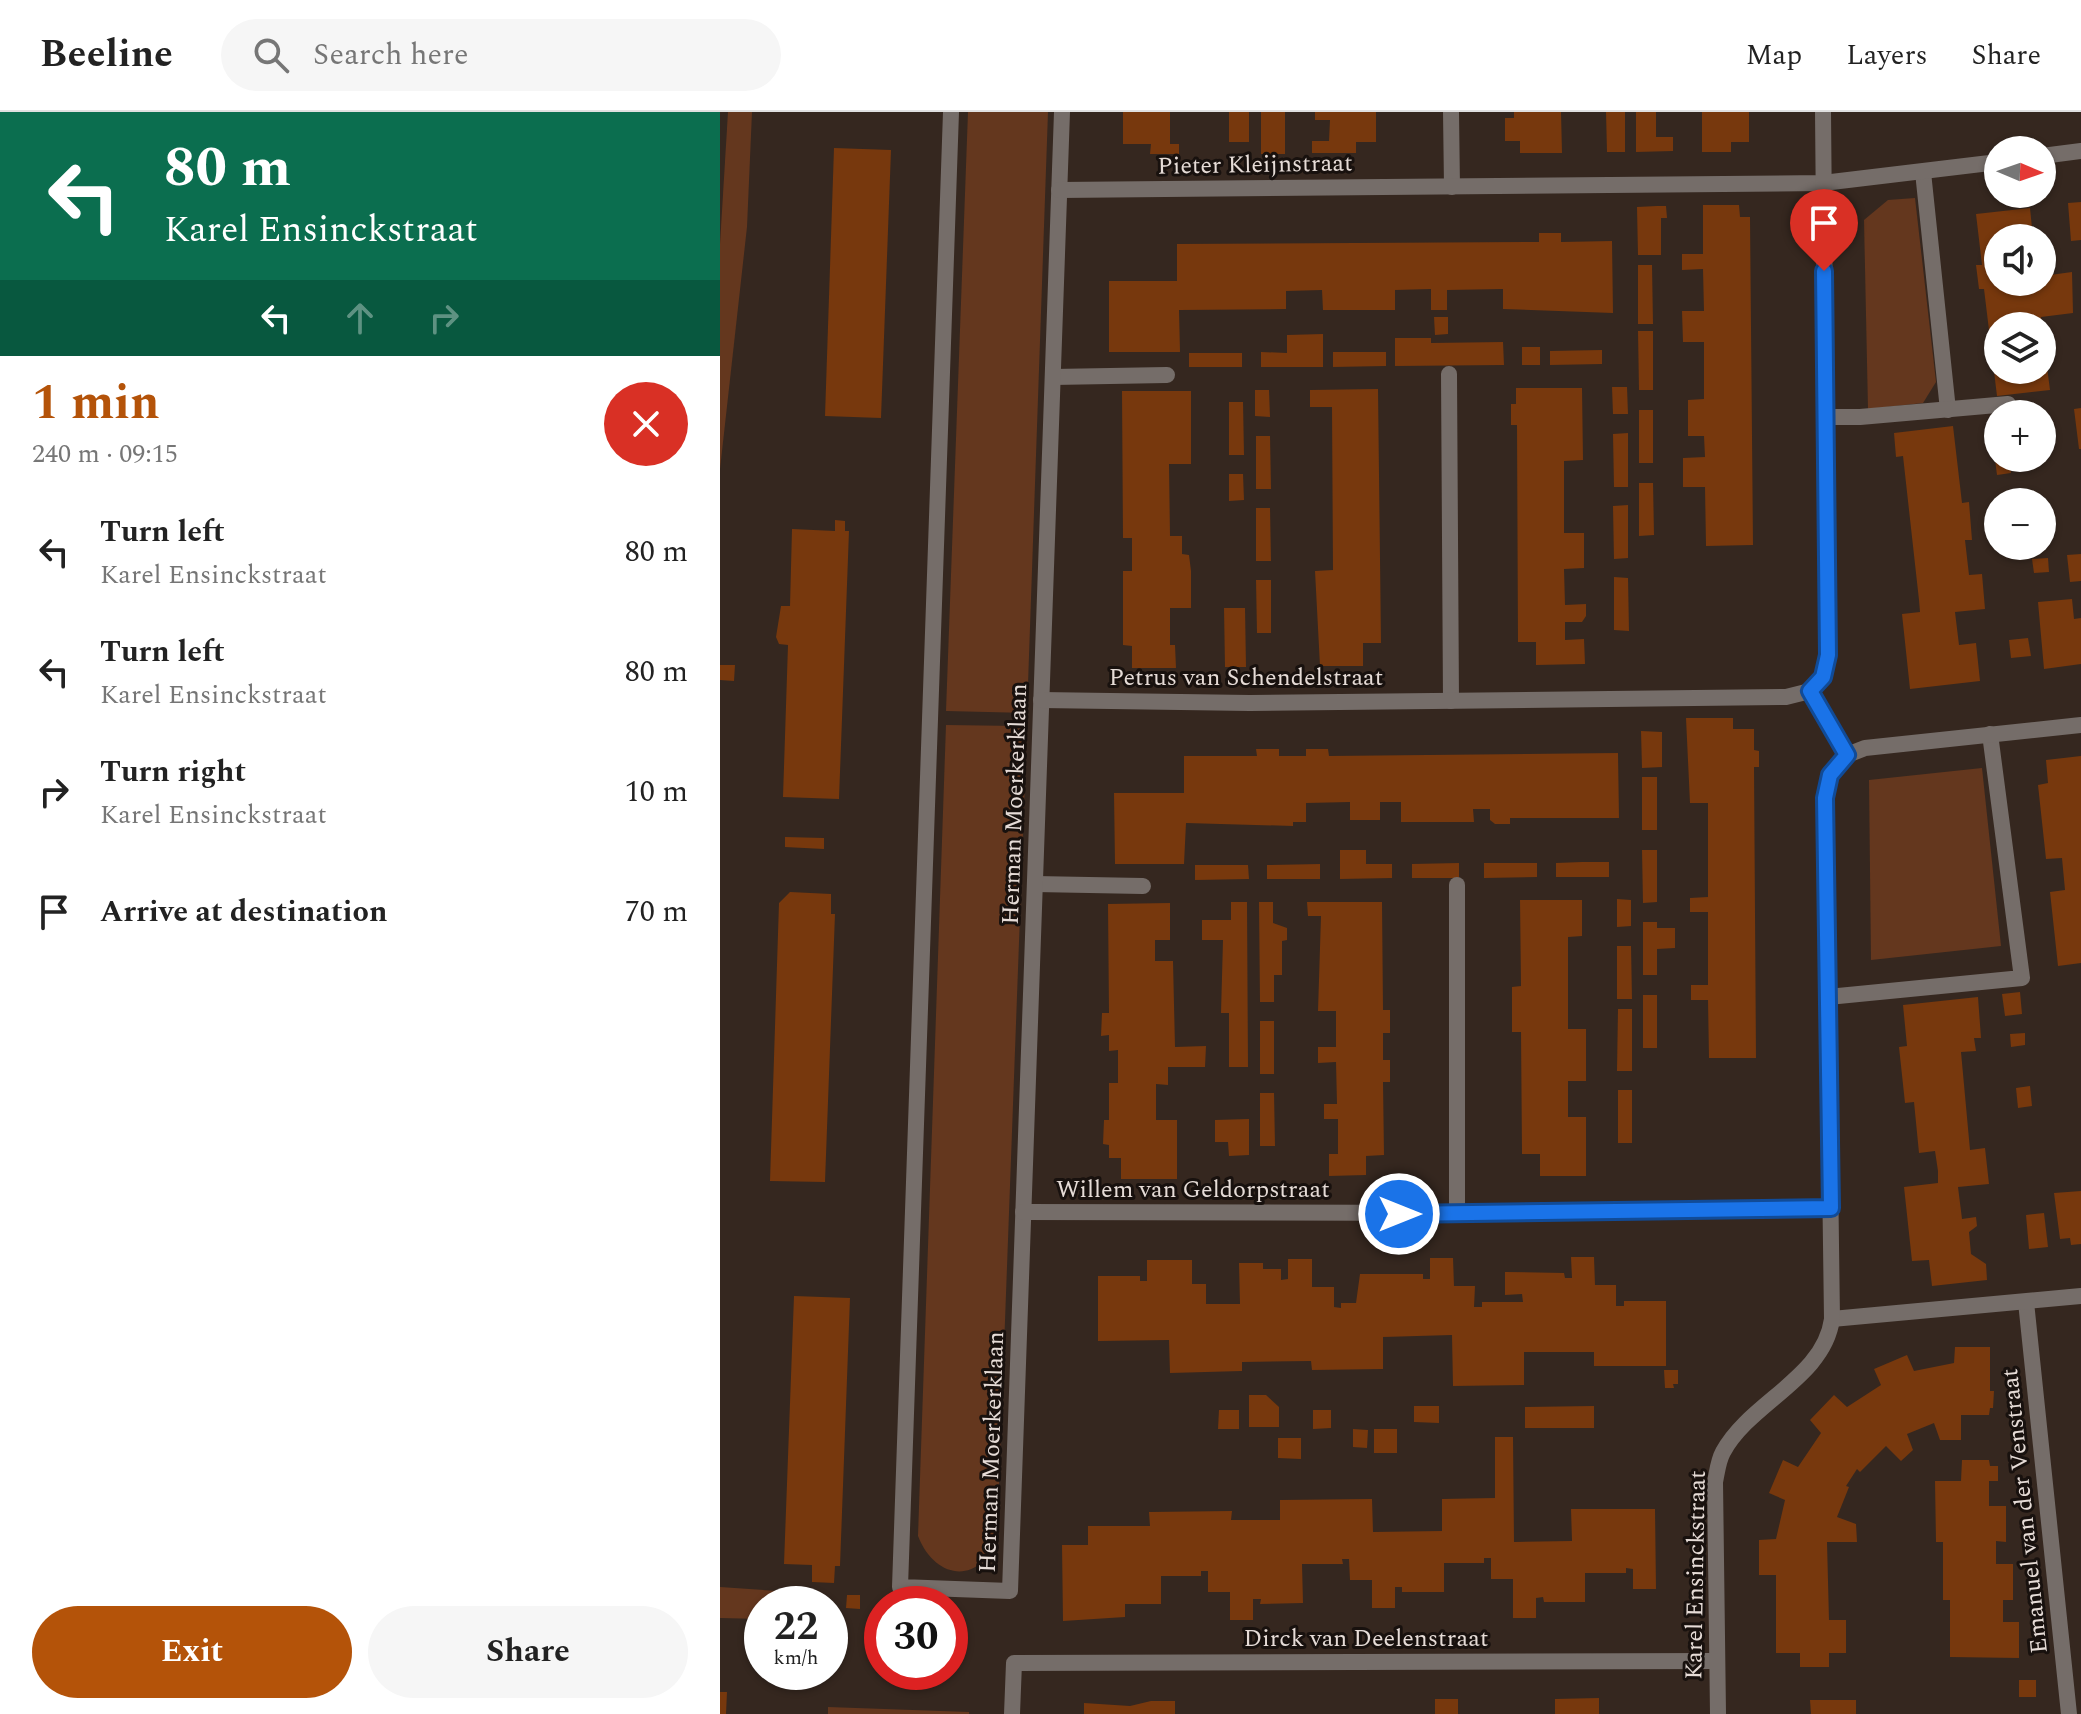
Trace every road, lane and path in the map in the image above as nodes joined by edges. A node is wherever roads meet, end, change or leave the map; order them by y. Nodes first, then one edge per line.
1 (951, 112) edge
2 (1062, 112) edge
3 (1451, 112) edge
4 (1823, 112) edge
5 (2081, 151) edge
6 (2056, 154) edge
7 (1984, 164) edge
8 (1923, 172) junction
9 (1823, 183) junction
10 (1452, 187) junction
11 (1059, 190) junction
12 (1449, 374) dead end
13 (1167, 375) dead end
14 (1053, 377) junction
15 (1984, 406) edge
16 (1948, 410) junction
17 (1826, 417) junction
18 (1810, 691) junction
19 (1041, 700) junction
20 (1451, 701) junction
21 (2081, 725) edge
22 (1990, 734) junction
23 (1847, 755) junction
24 (1035, 884) junction
25 (1457, 885) dead end
26 (1143, 886) dead end
27 (1828, 997) junction
28 (1831, 1208) junction
29 (1023, 1212) junction
30 (1457, 1213) junction
31 (2081, 1296) edge
32 (2026, 1302) junction
33 (1832, 1319) junction
34 (1717, 1661) junction
35 (1012, 1714) edge
36 (1718, 1714) edge
37 (2069, 1714) edge

1 - 29 street, Herman Moerkerklaan
2 - 11 street, Herman Moerkerklaan
3 - 10 street
4 - 9 street
5 - 6 street
7 - 8 street, Pieter Kleijnstraat
8 - 9 street, Pieter Kleijnstraat
8 - 16 street
9 - 10 street, Pieter Kleijnstraat
9 - 17 street
10 - 11 street, Pieter Kleijnstraat
11 - 14 street, Herman Moerkerklaan
12 - 20 street
13 - 14 street
14 - 19 street, Herman Moerkerklaan
15 - 16 street
16 - 17 street
17 - 18 street
18 - 20 street, Petrus van Schendelstraat
18 - 23 street
19 - 20 street, Petrus van Schendelstraat
19 - 24 street, Herman Moerkerklaan
21 - 22 street
22 - 23 street
22 - 27 street
23 - 27 street, Karel Ensinckstraat
24 - 26 street
24 - 29 street, Herman Moerkerklaan
25 - 30 street
27 - 28 street, Karel Ensinckstraat
28 - 30 street, Willem van Geldorpstraat
28 - 33 street, Karel Ensinckstraat
29 - 30 street, Willem van Geldorpstraat
31 - 32 street
32 - 33 street
32 - 37 street, Emanuel van der Venstraat
33 - 34 street, Karel Ensinckstraat
34 - 35 street, Dirck van Deelenstraat
34 - 36 street, Karel Ensinckstraat

